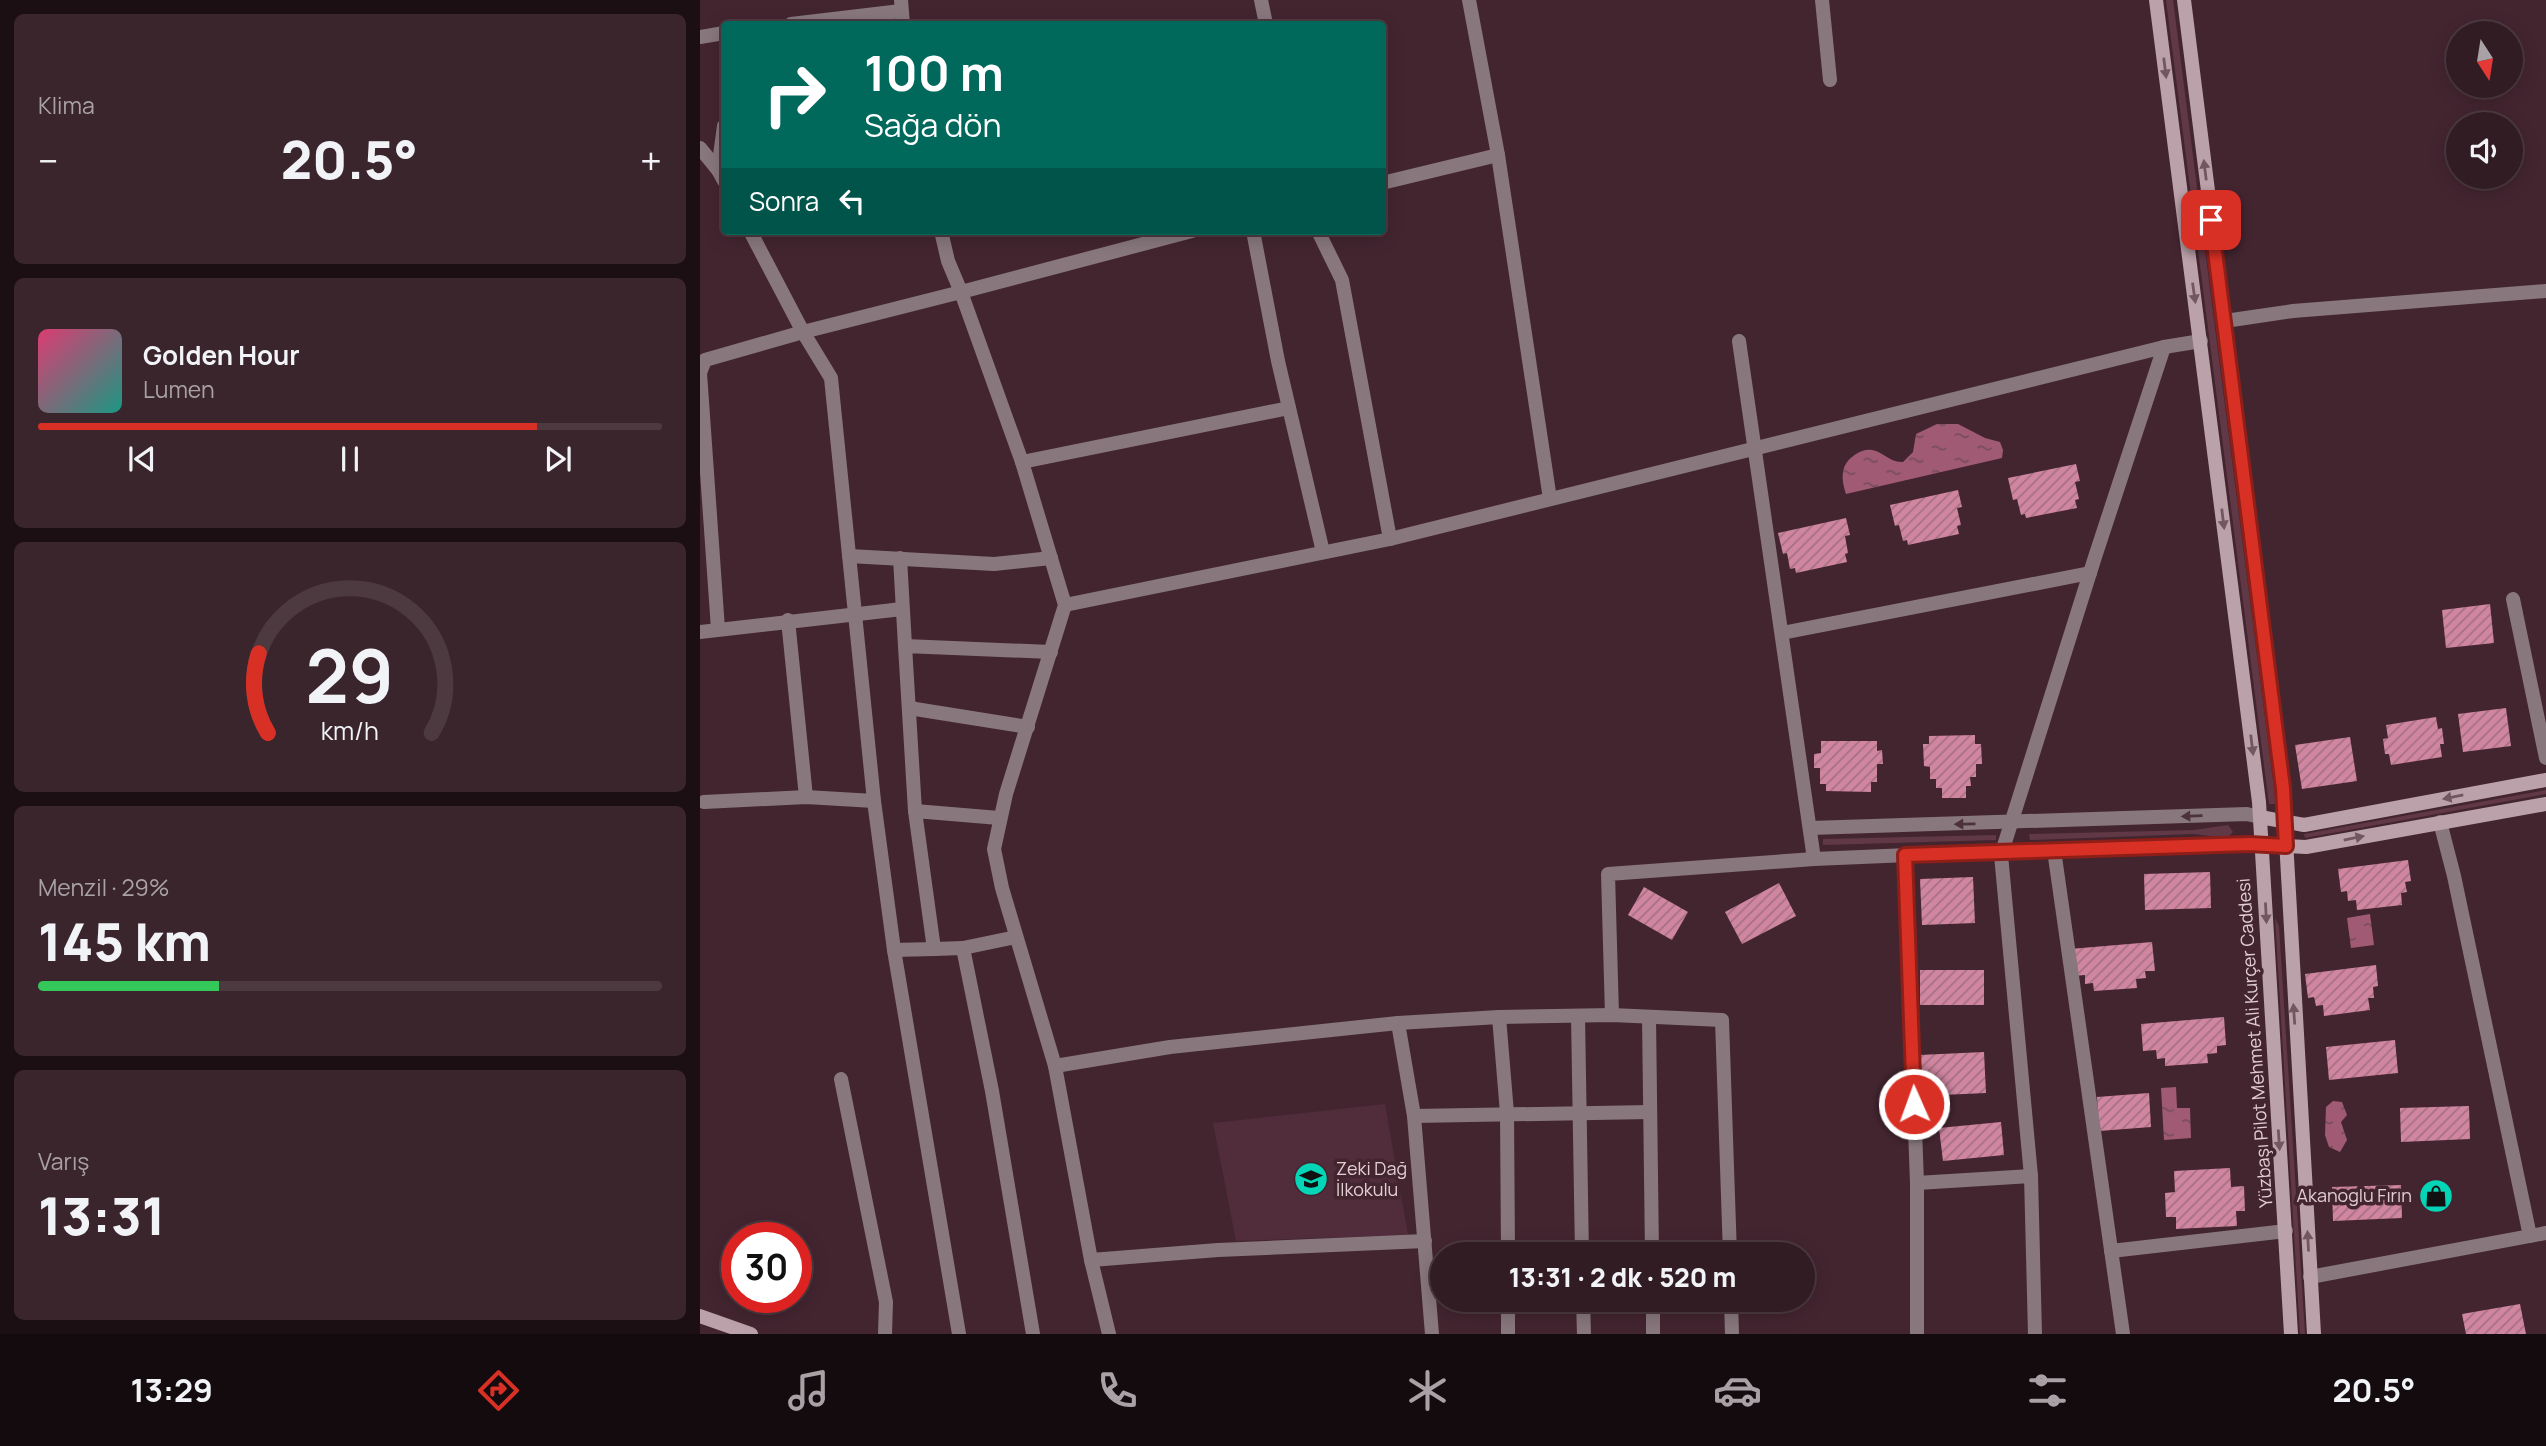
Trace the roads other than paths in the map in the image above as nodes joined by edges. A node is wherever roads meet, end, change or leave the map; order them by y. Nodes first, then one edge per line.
1 (1261, 0) edge
2 (1469, 0) edge
3 (1822, 0) edge
4 (2156, 0) edge
5 (2183, 0) edge
6 (902, 12) edge
7 (819, 21) edge
8 (1265, 21) edge
9 (721, 34) edge
10 (700, 37) edge
11 (1830, 80) dead end
12 (700, 148) edge
13 (1498, 155) junction
14 (721, 175) edge
15 (1386, 182) edge
16 (752, 235) edge
17 (942, 235) edge
18 (1177, 235) edge
19 (1254, 235) edge
20 (1320, 235) edge
21 (2546, 291) edge
22 (961, 292) junction
23 (2225, 321) junction
24 (803, 332) junction
25 (1739, 341) dead end
26 (2201, 341) junction
27 (2164, 346) junction
28 (702, 360) edge
29 (1289, 408) junction
30 (1754, 448) junction
31 (1022, 462) junction
32 (1550, 499) junction
33 (1390, 539) junction
34 (1323, 552) junction
35 (849, 556) junction
36 (900, 558) junction
37 (1051, 558) junction
38 (2090, 573) junction
39 (2513, 599) dead end
40 (1065, 605) junction
41 (902, 609) junction
42 (856, 614) junction
43 (788, 620) junction
44 (718, 629) junction
45 (700, 632) edge
46 (1782, 633) junction
47 (905, 646) junction
48 (1051, 652) junction
49 (909, 708) junction
50 (1028, 727) junction
51 (2546, 758) edge
52 (2546, 780) edge
53 (806, 797) junction
54 (874, 801) junction
55 (704, 802) dead end
56 (2546, 804) edge
57 (915, 811) junction
58 (2260, 817) junction
59 (999, 818) junction
60 (2285, 821) junction
61 (2012, 822) junction
62 (2440, 822) junction
63 (1810, 828) junction
64 (2262, 845) junction
65 (2286, 846) junction
66 (2054, 850) junction
67 (2003, 851) junction
68 (1905, 855) junction
69 (1814, 859) junction
70 (1016, 937) junction
71 (934, 948) junction
72 (963, 948) junction
73 (894, 950) junction
74 (1612, 1015) junction
75 (1578, 1016) junction
76 (1499, 1017) junction
77 (1649, 1017) junction
78 (1398, 1023) junction
79 (1055, 1066) junction
80 (841, 1079) dead end
81 (1650, 1112) junction
82 (1507, 1113) junction
83 (1580, 1114) junction
84 (1414, 1116) junction
85 (2031, 1175) junction
86 (1917, 1183) junction
87 (2286, 1231) junction
88 (2546, 1233) edge
89 (2530, 1236) junction
90 (1425, 1241) junction
91 (1508, 1242) edge
92 (1582, 1242) edge
93 (1652, 1242) edge
94 (1730, 1242) edge
95 (2110, 1251) junction
96 (1091, 1260) junction
97 (2311, 1277) junction
98 (1508, 1312) edge
99 (1583, 1312) edge
100 (1653, 1312) edge
101 (1731, 1312) edge
102 (700, 1316) edge
103 (751, 1334) edge
104 (885, 1334) edge
105 (959, 1334) edge
106 (1033, 1334) edge
107 (1109, 1334) edge
108 (1432, 1334) edge
109 (1508, 1334) edge
110 (1584, 1334) edge
111 (1653, 1334) edge
112 (1732, 1334) edge
113 (1917, 1334) edge
114 (2035, 1334) edge
115 (2123, 1334) edge
116 (2291, 1334) edge
117 (2314, 1334) edge

1 - 8 street
2 - 13 street
3 - 11 street
4 -> 26 main road, Yüzbaşı Pilot Mehmet Ali Kurçer Caddesi
23 -> 5 main road
6 - 7 street
9 - 10 street
12 - 14 street
13 - 15 street
13 - 32 street
16 - 24 street
17 - 22 street
18 - 22 street
19 - 29 street
20 - 33 street
21 - 23 street
22 - 24 street
22 - 31 street
23 - 60 main road
24 - 28 street
24 - 35 street
25 - 30 street
26 - 27 street
26 -> 58 main road, Yüzbaşı Pilot Mehmet Ali Kurçer Caddesi
27 - 30 street
27 - 38 street
28 - 44 street
29 - 31 street
29 - 34 street
30 - 32 street
30 - 46 street
31 - 37 street
32 - 33 street
33 - 34 street
34 - 40 street
35 - 36 street
35 - 42 street
36 - 37 street
36 - 41 street
37 - 40 street
38 - 46 street
38 - 61 street
39 - 51 street
40 - 48 street
41 - 42 street
41 - 47 street
42 - 43 street
42 - 54 street
43 - 44 street
43 - 53 street
44 - 45 street
46 - 63 street
47 - 48 street
47 - 49 street
48 - 50 street
49 - 50 street
49 - 57 street
50 - 59 street
52 -> 60 main road
53 - 54 street
53 - 55 street
54 - 73 street
56 - 62 main road
57 - 59 street
57 - 71 street
58 - 60 main road
58 -> 61 street
58 - 64 main road, Yüzbaşı Pilot Mehmet Ali Kurçer Caddesi
59 - 70 street
60 - 65 main road
61 -> 63 street
61 - 67 street
65 -> 62 main road
62 - 89 street
63 - 69 street
64 - 65 main road
64 - 66 street
64 -> 87 main road, Yüzbaşı Pilot Mehmet Ali Kurçer Caddesi
97 -> 65 main road
66 - 67 street
66 - 95 street
67 - 68 street
67 - 85 street
68 - 69 street
68 - 86 street
69 - 74 street
70 - 72 street
70 - 79 street
71 - 72 street
71 - 73 street
72 - 106 street
73 - 105 street
74 - 75 street
74 - 77 street
75 - 76 street
75 - 83 street
76 - 78 street
76 - 82 street
77 - 81 street
77 - 94 street
78 - 79 street
78 - 84 street
79 - 96 street
80 - 104 street
81 - 83 street
81 - 93 street
82 - 83 street
82 - 84 street
82 - 91 street
83 - 92 street
84 - 90 street
85 - 86 street
85 - 114 street
86 - 113 street
87 - 95 street
87 - 116 main road, Yüzbaşı Pilot Mehmet Ali Kurçer Caddesi
88 - 89 street
89 - 97 street
90 - 96 street
90 - 108 street
95 - 115 street
96 - 107 street
97 - 117 main road
98 - 109 street
99 - 110 street
100 - 111 street
101 - 112 street
102 - 103 main road

